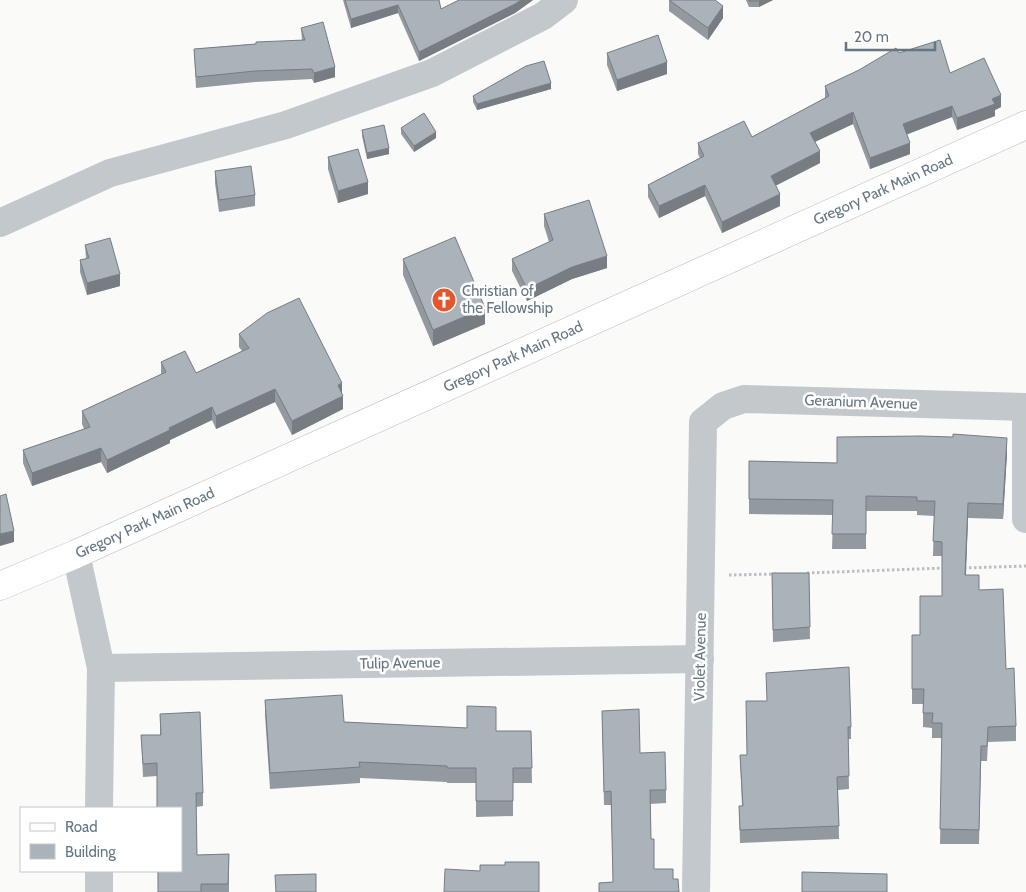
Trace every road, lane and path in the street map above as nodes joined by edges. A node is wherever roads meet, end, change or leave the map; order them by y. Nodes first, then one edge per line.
1 (564, 0) edge
2 (1026, 125) edge
3 (0, 223) edge
4 (1026, 406) edge
5 (703, 422) joint
6 (1026, 519) edge
7 (76, 554) junction
8 (1026, 566) edge
9 (947, 568) edge
10 (957, 568) edge
11 (799, 573) edge
12 (779, 574) edge
13 (700, 576) junction
14 (0, 586) edge
15 (700, 659) junction
16 (100, 668) junction
17 (99, 807) edge
18 (99, 872) edge
19 (99, 892) edge
20 (696, 892) edge

1 - 3 street
2 - 7 street, Gregory Park Main Road
4 - 5 street, Geranium Avenue
4 - 6 street
5 - 13 street, Violet Avenue
7 - 14 street, Gregory Park Main Road
7 - 16 street
8 - 10 path
9 - 11 path
12 - 13 path
13 - 15 street, Violet Avenue
15 - 16 street, Tulip Avenue
15 - 20 street, Violet Avenue
16 - 17 street
18 - 19 street

